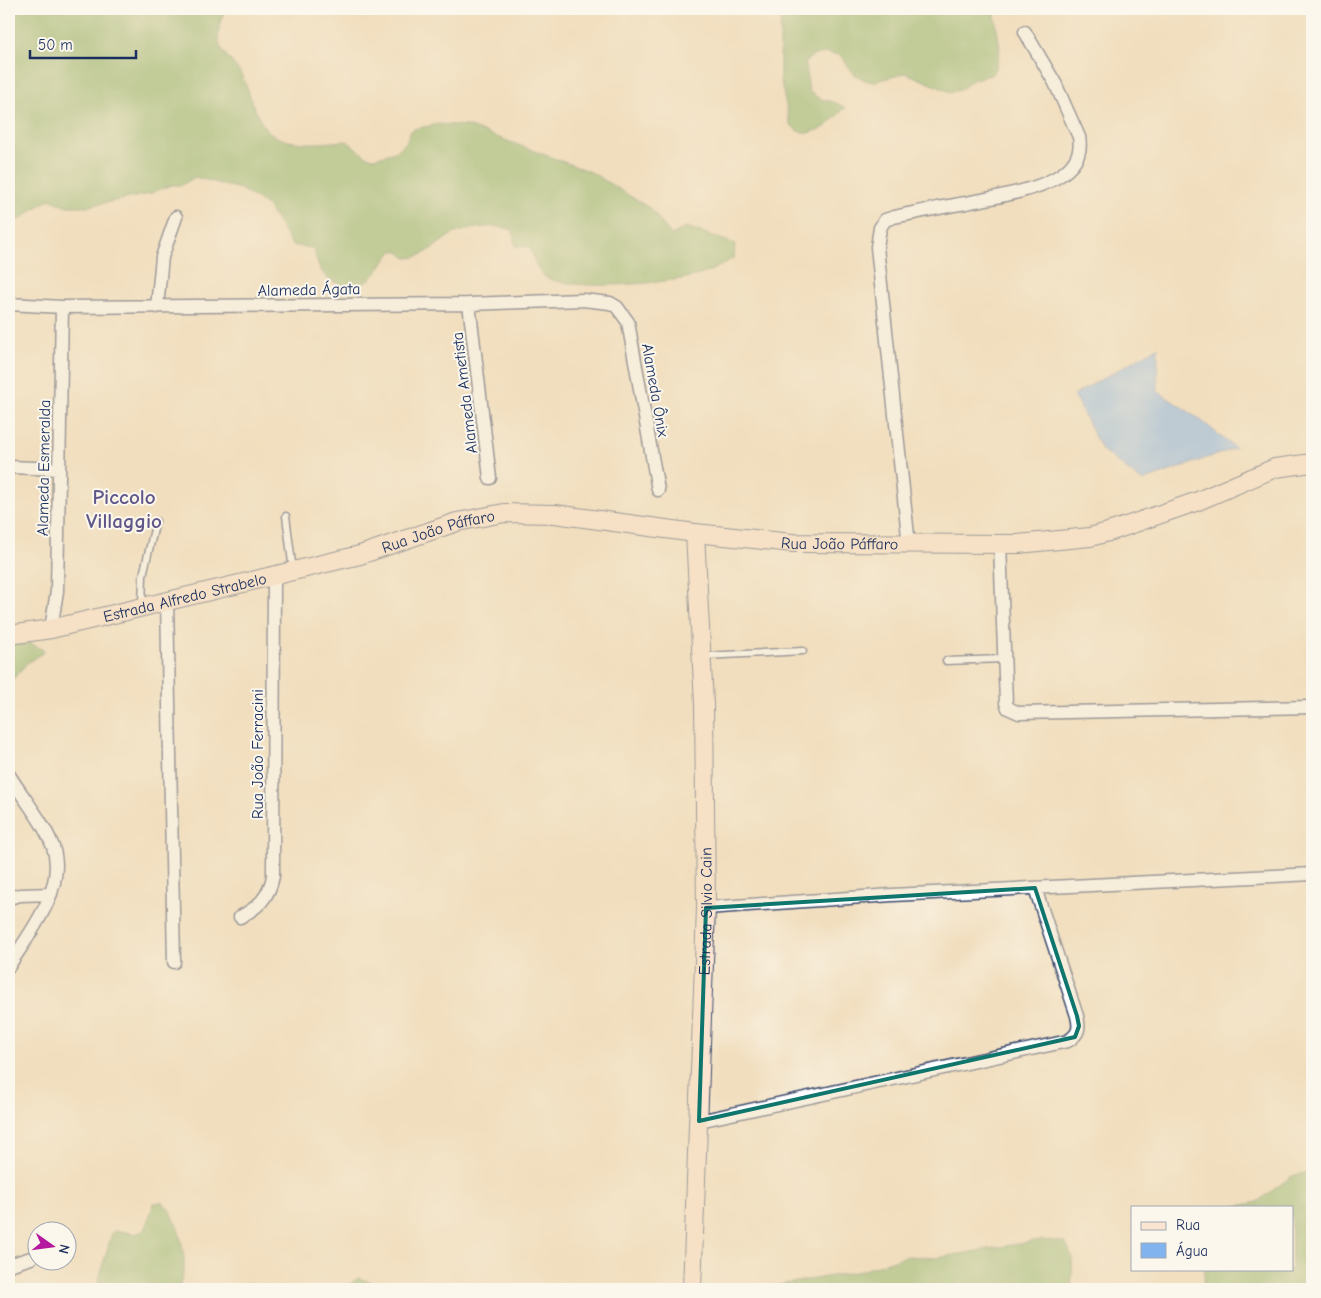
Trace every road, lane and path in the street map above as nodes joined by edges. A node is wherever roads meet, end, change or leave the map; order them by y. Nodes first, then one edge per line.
1 (1025, 32) dead end
2 (176, 216) dead end
3 (610, 303) joint
4 (9, 304) edge
5 (469, 304) junction
6 (62, 307) junction
7 (157, 307) junction
8 (1312, 463) edge
9 (9, 467) edge
10 (59, 469) junction
11 (490, 478) dead end
12 (658, 490) dead end
13 (286, 516) dead end
14 (156, 521) dead end
15 (695, 533) junction
16 (1000, 544) junction
17 (909, 545) junction
18 (360, 555) joint
19 (294, 572) junction
20 (274, 576) junction
21 (168, 600) junction
22 (142, 607) junction
23 (51, 629) junction
24 (9, 635) edge
25 (803, 651) dead end
26 (703, 656) junction
27 (1004, 659) junction
28 (946, 661) dead end
29 (1312, 707) edge
30 (9, 775) edge
31 (1312, 874) edge
32 (1035, 888) junction
33 (50, 894) junction
34 (9, 898) edge
35 (706, 908) junction
36 (240, 917) dead end
37 (174, 962) dead end
38 (9, 966) edge
39 (699, 1121) junction
40 (28, 1259) edge
41 (9, 1265) edge
42 (692, 1289) edge

1 - 17 street
2 - 7 street
3 - 5 street, Alameda Ágata
3 - 12 street, Alameda Ônix
4 - 6 street, Alameda Ágata
5 - 7 street, Alameda Ágata
5 - 11 street, Alameda Ametista
6 - 7 street, Alameda Ágata
6 - 10 street, Alameda Esmeralda
8 - 16 street, Rua João Páffaro
9 - 10 street
10 - 23 street, Alameda Esmeralda
13 - 19 lane
14 - 22 lane
15 - 17 street, Rua João Páffaro
15 - 18 street, Rua João Páffaro
15 - 26 street, Estrada Silvio Cain
16 - 17 street, Rua João Páffaro
16 - 27 street
18 - 19 street, Estrada Alfredo Strabelo
19 - 20 street, Estrada Alfredo Strabelo
20 - 21 street, Estrada Alfredo Strabelo
20 - 36 street, Rua João Ferracini
21 - 22 street, Estrada Alfredo Strabelo
21 - 37 street
22 - 23 street, Estrada Alfredo Strabelo
23 - 24 street, Estrada Alfredo Strabelo
25 - 26 lane
26 - 35 street, Estrada Silvio Cain
27 - 28 lane
27 - 29 street
30 - 33 street
31 - 32 street
32 - 35 street
32 - 39 street
33 - 34 street
33 - 38 street
35 - 39 street, Estrada Silvio Cain
39 - 42 street, Estrada Silvio Cain
40 - 41 street

